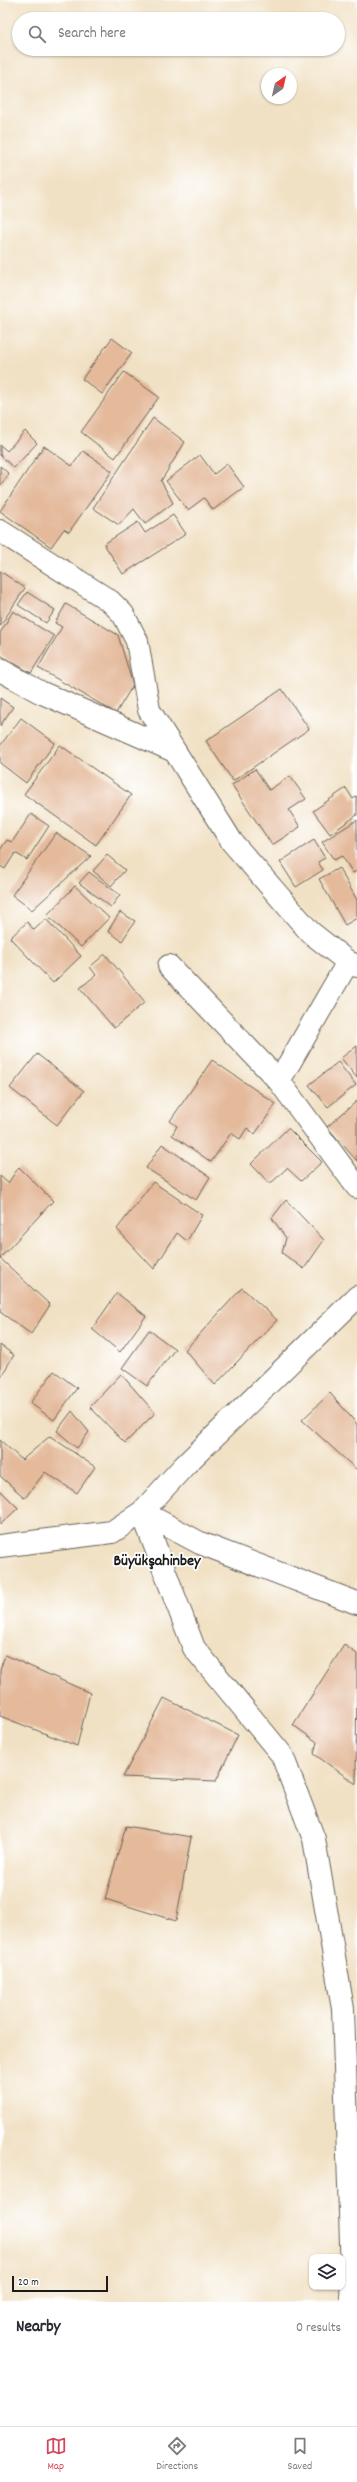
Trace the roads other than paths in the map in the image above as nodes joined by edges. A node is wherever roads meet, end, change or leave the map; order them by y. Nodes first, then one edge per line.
1 (0, 531) edge
2 (0, 670) edge
3 (172, 750) junction
4 (353, 964) edge
5 (169, 966) dead end
6 (279, 1081) junction
7 (357, 1187) edge
8 (357, 1297) edge
9 (142, 1512) junction
10 (0, 1546) edge
11 (357, 1603) edge
12 (351, 2302) edge

1 - 3 street
2 - 3 street
3 - 4 street
4 - 6 street
5 - 6 street
6 - 7 street
8 - 9 street
9 - 10 street
9 - 11 street
9 - 12 street

